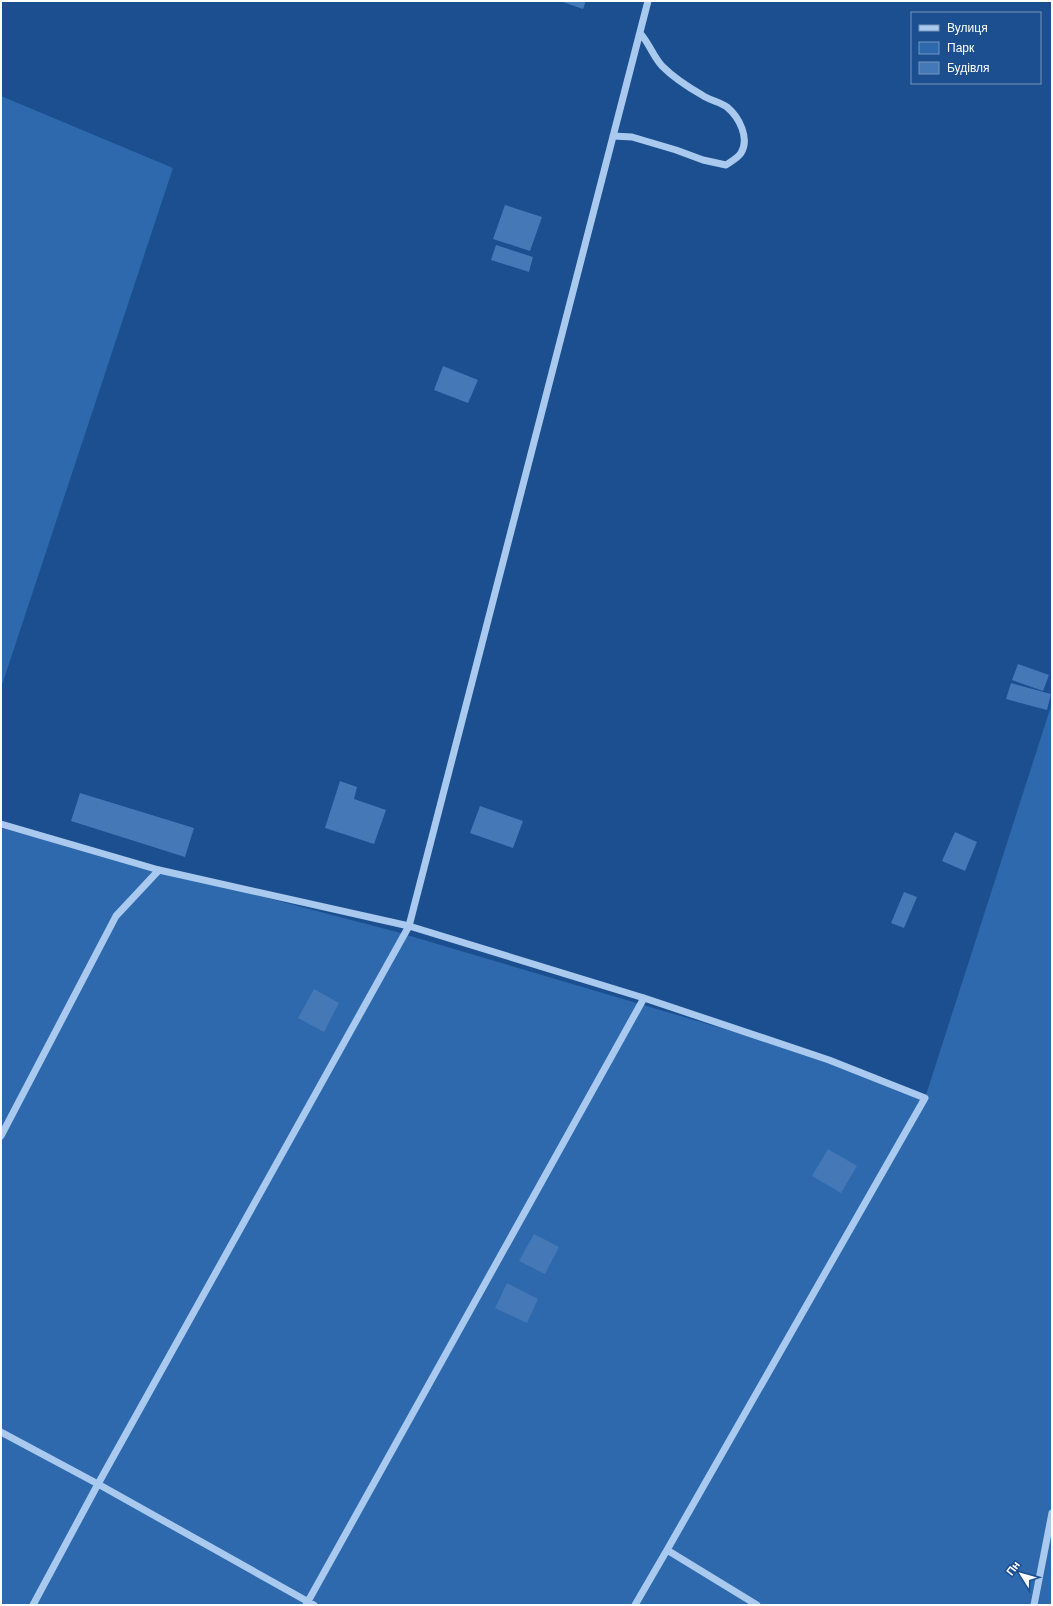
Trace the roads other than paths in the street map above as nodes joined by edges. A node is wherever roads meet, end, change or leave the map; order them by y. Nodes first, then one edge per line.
1 (648, 1) edge
2 (640, 33) junction
3 (613, 136) junction
4 (1, 824) edge
5 (159, 870) junction
6 (408, 926) junction
7 (644, 998) junction
8 (1, 1136) edge
9 (1, 1432) edge
10 (98, 1484) junction
11 (1052, 1513) edge
12 (667, 1550) junction
13 (309, 1604) edge
14 (33, 1605) edge
15 (635, 1605) edge
16 (757, 1605) edge
17 (1034, 1605) edge

1 - 2 street
2 - 3 street
2 - 3 street
3 - 6 street
4 - 5 street
5 - 6 street
5 - 8 street
6 - 7 street
6 - 10 street
7 - 12 street
7 - 13 street
9 - 10 street
10 - 13 street
10 - 14 street
11 - 17 street
12 - 15 street
12 - 16 street

